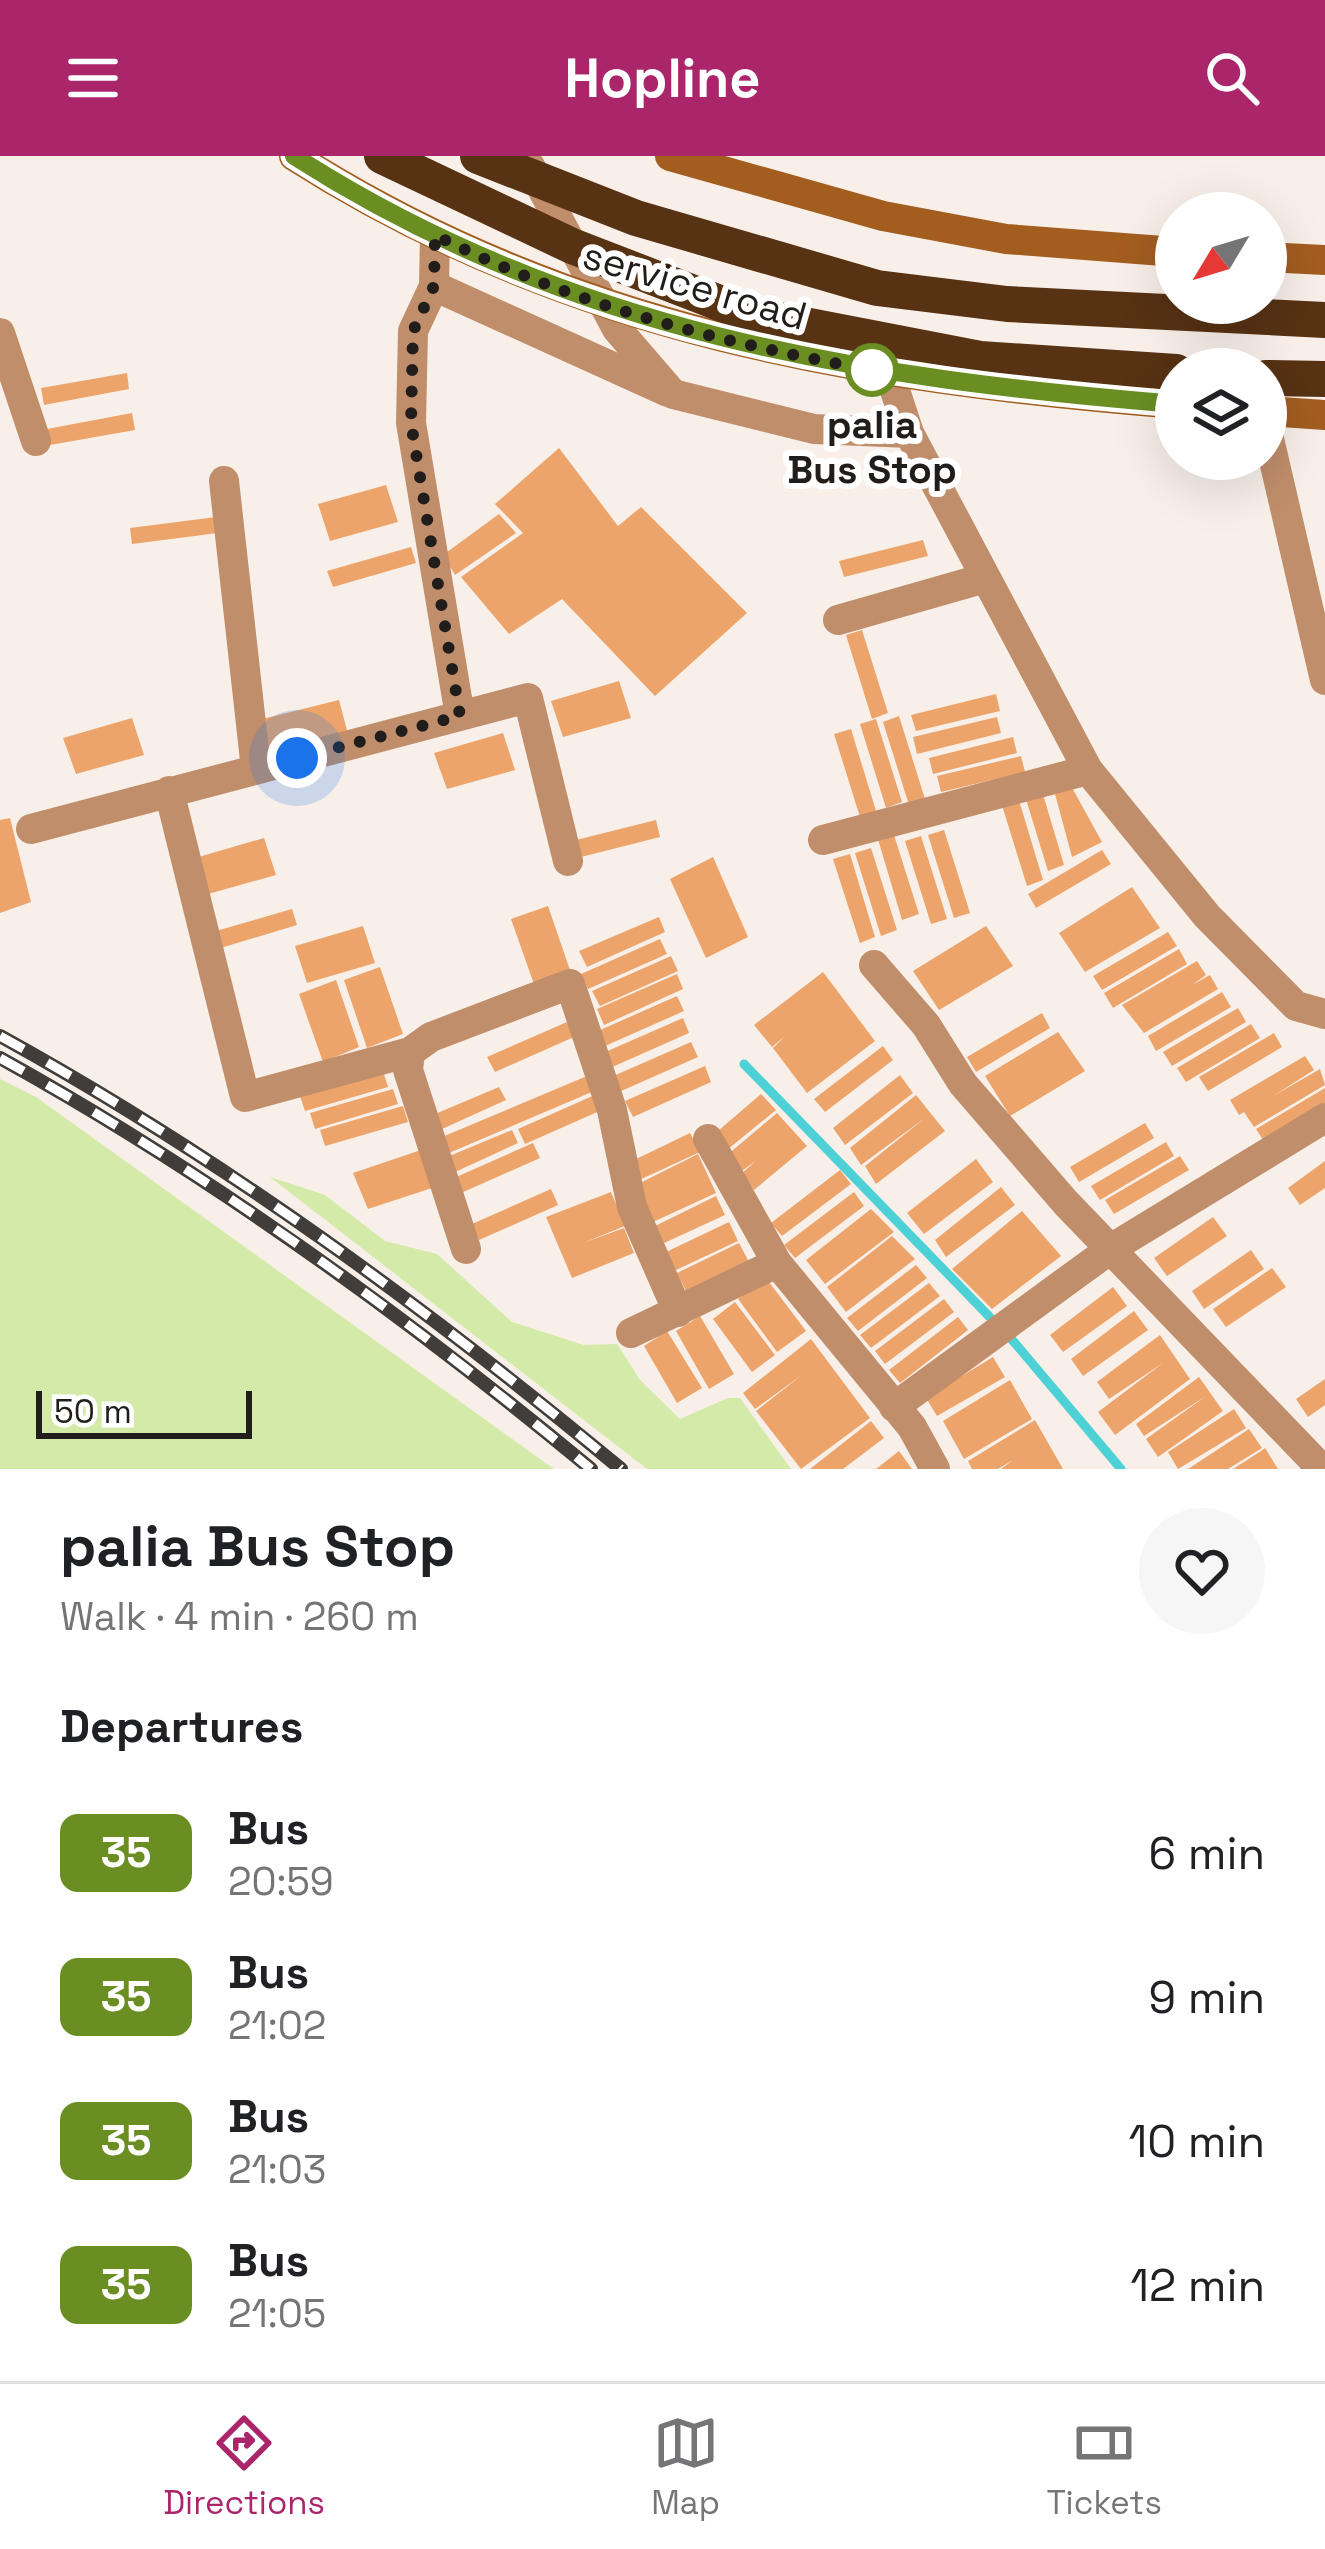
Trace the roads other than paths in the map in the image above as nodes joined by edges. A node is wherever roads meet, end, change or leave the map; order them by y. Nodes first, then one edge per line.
1 (294, 156) edge
2 (382, 156) edge
3 (478, 156) edge
4 (670, 156) edge
5 (531, 168) edge
6 (435, 235) junction
7 (572, 246) junction
8 (1155, 250) edge
9 (1287, 257) edge
10 (1325, 260) edge
11 (434, 286) junction
12 (602, 302) junction
13 (1325, 320) edge
14 (0, 333) edge
15 (883, 356) junction
16 (1155, 370) edge
17 (1287, 379) edge
18 (1325, 380) edge
19 (673, 394) junction
20 (1155, 401) edge
21 (1287, 412) edge
22 (1325, 415) edge
23 (908, 433) junction
24 (36, 441) dead end
25 (1279, 480) edge
26 (224, 481) dead end
27 (985, 578) junction
28 (838, 620) dead end
29 (1325, 680) edge
30 (460, 716) junction
31 (256, 769) junction
32 (1088, 770) junction
33 (169, 791) junction
34 (31, 829) dead end
35 (823, 840) dead end
36 (568, 860) dead end
37 (874, 964) dead end
38 (1325, 1014) edge
39 (410, 1052) junction
40 (1325, 1118) edge
41 (708, 1138) dead end
42 (1112, 1248) junction
43 (466, 1249) dead end
44 (777, 1263) junction
45 (678, 1312) junction
46 (631, 1333) dead end
47 (894, 1407) junction
48 (935, 1469) edge
49 (1322, 1469) edge

1 - 6 street, service road
2 - 7 highway
3 - 5 highway
4 - 8 street
5 - 7 street
5 - 13 highway
6 - 11 street
6 - 12 street, service road
7 - 12 street
7 - 15 highway
9 - 10 street
11 - 19 street
11 - 30 street
12 - 15 street, service road
12 - 19 street
14 - 24 street
15 - 16 highway
15 - 20 street, service road
15 - 23 street
17 - 18 highway
19 - 23 street
21 - 22 street
23 - 27 street
25 - 29 street
26 - 31 street
27 - 28 street
27 - 32 street
30 - 31 street
30 - 36 street
31 - 33 street
32 - 35 street
32 - 38 street
33 - 34 street
33 - 39 street
37 - 42 street
39 - 43 street
39 - 45 street
40 - 42 street
41 - 44 street
42 - 47 street
42 - 49 street
44 - 45 street
44 - 47 street
45 - 46 street
47 - 48 street

